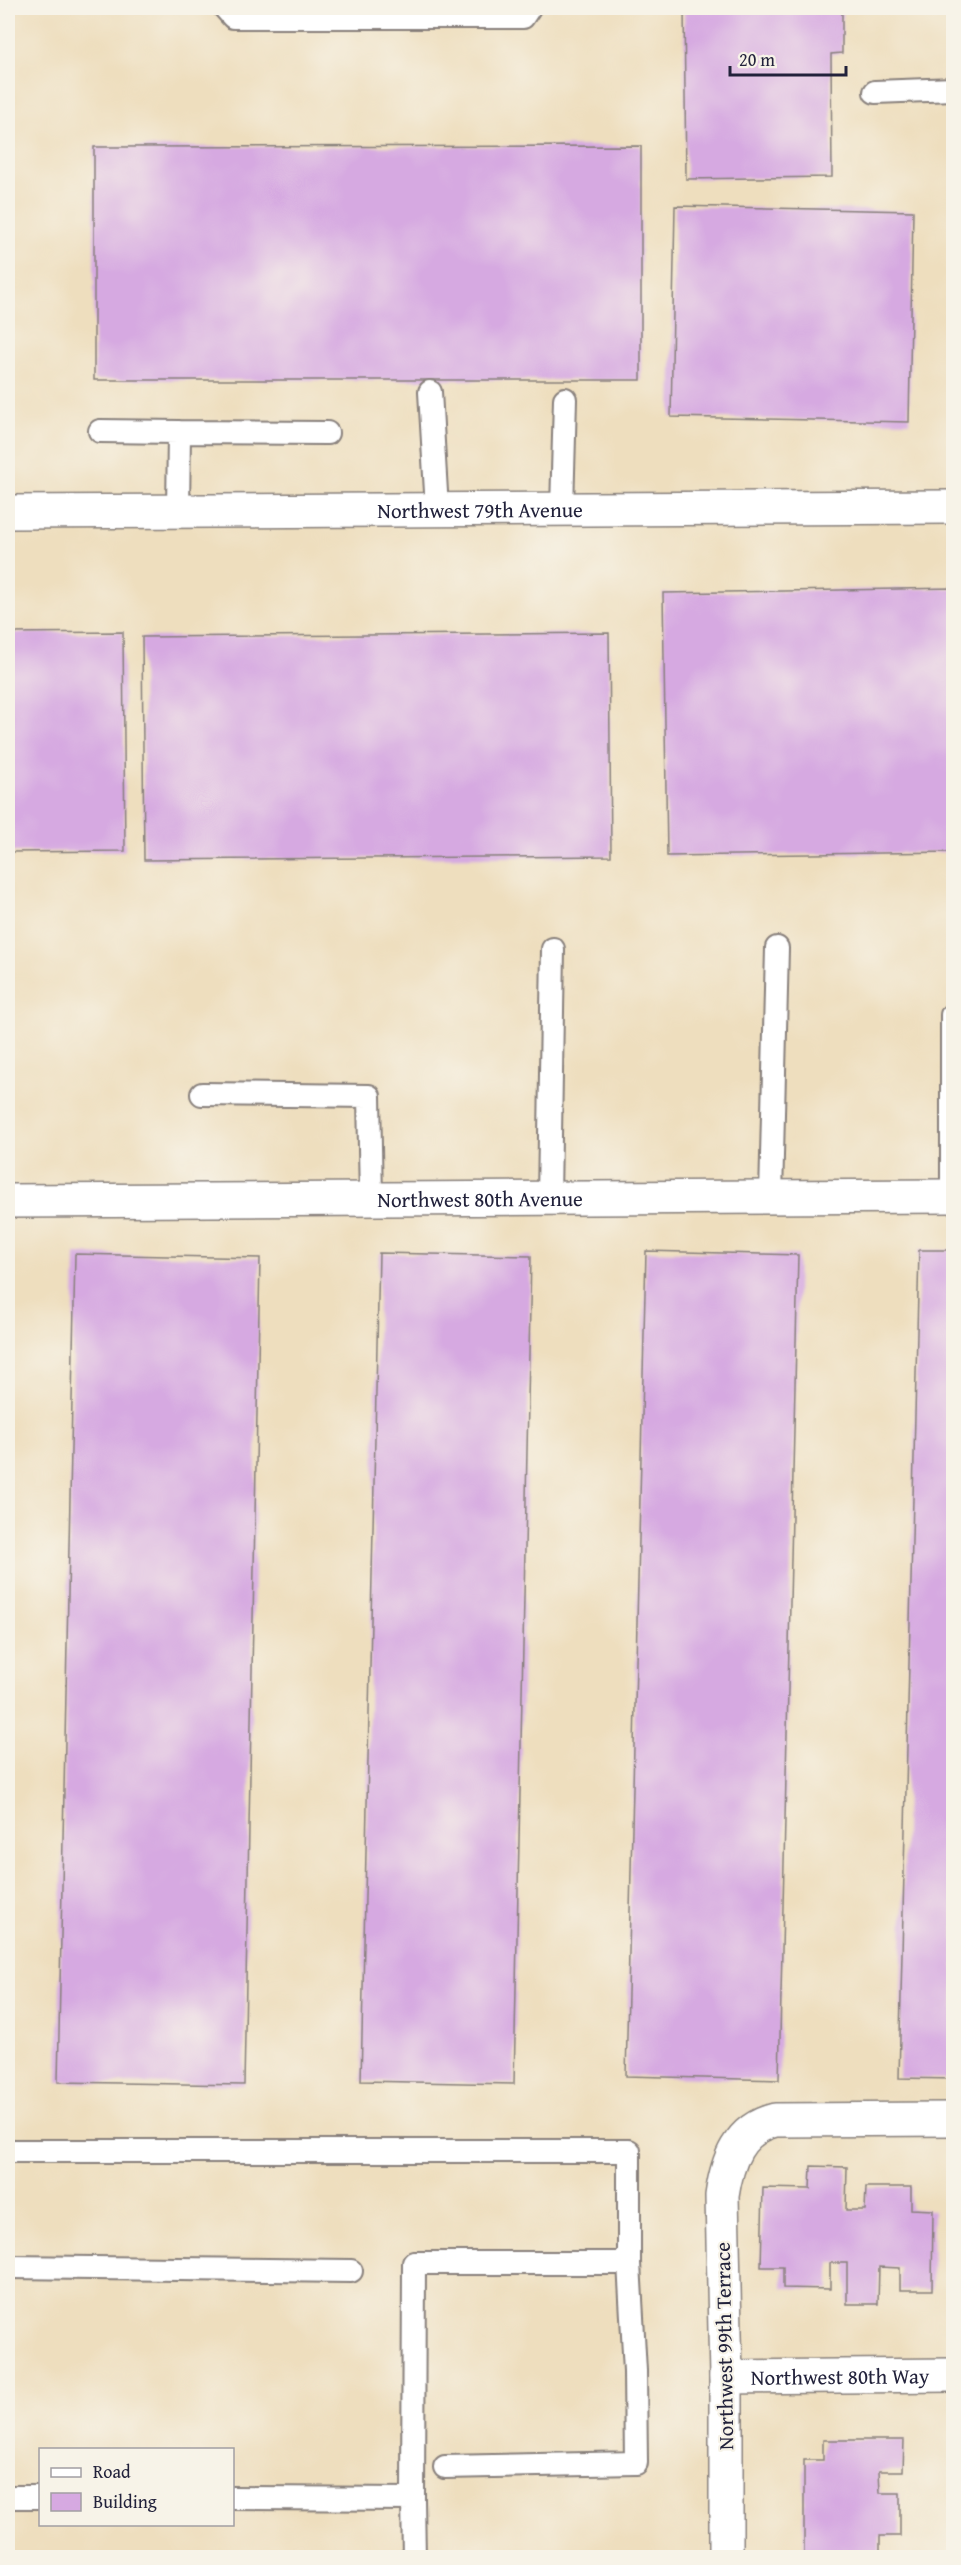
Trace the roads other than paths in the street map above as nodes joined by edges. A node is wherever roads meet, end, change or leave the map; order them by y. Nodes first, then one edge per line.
1 (225, 8) edge
2 (529, 8) edge
3 (954, 88) edge
4 (875, 92) dead end
5 (430, 392) dead end
6 (565, 399) dead end
7 (100, 431) dead end
8 (179, 432) junction
9 (327, 433) dead end
10 (954, 507) edge
11 (437, 509) junction
12 (562, 509) junction
13 (178, 511) junction
14 (8, 512) edge
15 (777, 948) dead end
16 (553, 949) dead end
17 (952, 1016) edge
18 (202, 1094) dead end
19 (953, 1196) edge
20 (771, 1197) junction
21 (549, 1198) junction
22 (371, 1199) junction
23 (8, 1201) edge
24 (954, 2119) edge
25 (8, 2151) edge
26 (629, 2263) junction
27 (8, 2267) edge
28 (351, 2271) dead end
29 (954, 2375) edge
30 (726, 2377) junction
31 (445, 2467) dead end
32 (8, 2497) edge
33 (39, 2498) edge
34 (234, 2498) edge
35 (413, 2499) junction
36 (414, 2558) edge
37 (726, 2558) edge

1 - 2 lane
3 - 4 lane
5 - 11 lane
6 - 12 lane
7 - 8 lane
8 - 9 lane
8 - 13 lane
10 - 12 street, Northwest 79th Avenue
11 - 12 street, Northwest 79th Avenue
11 - 13 street, Northwest 79th Avenue
13 - 14 street, Northwest 79th Avenue
15 - 20 lane
16 - 21 lane
17 - 19 lane
18 - 22 lane
19 - 20 street, Northwest 80th Avenue
20 - 21 street, Northwest 80th Avenue
21 - 22 street, Northwest 80th Avenue
22 - 23 street, Northwest 80th Avenue
24 - 30 street, Northwest 99th Terrace
25 - 26 lane
26 - 31 lane
26 - 35 lane
27 - 28 lane
29 - 30 street, Northwest 80th Way
30 - 37 street, Northwest 99th Terrace
32 - 33 lane
34 - 35 lane
35 - 36 lane

